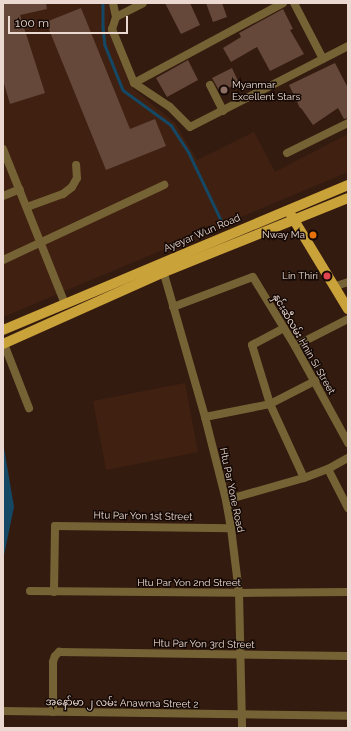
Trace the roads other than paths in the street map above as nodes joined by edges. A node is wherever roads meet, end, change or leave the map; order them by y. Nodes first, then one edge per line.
1 (113, 3) edge
2 (143, 3) edge
3 (283, 3) edge
4 (294, 3) edge
5 (116, 17) junction
6 (348, 46) edge
7 (323, 59) junction
8 (134, 83) junction
9 (210, 86) dead end
10 (223, 111) junction
11 (348, 123) edge
12 (3, 149) edge
13 (287, 153) dead end
14 (76, 165) dead end
15 (164, 185) dead end
16 (348, 185) edge
17 (20, 189) junction
18 (3, 196) edge
19 (348, 198) edge
20 (27, 208) junction
21 (288, 210) junction
22 (294, 221) junction
23 (41, 243) junction
24 (3, 260) edge
25 (162, 268) junction
26 (348, 282) edge
27 (336, 286) junction
28 (65, 304) junction
29 (173, 307) junction
30 (348, 309) edge
31 (348, 318) edge
32 (284, 328) junction
33 (3, 330) edge
34 (3, 344) edge
35 (295, 346) junction
36 (315, 381) junction
37 (270, 404) junction
38 (29, 408) dead end
39 (205, 417) junction
40 (348, 443) edge
41 (348, 458) edge
42 (328, 469) junction
43 (304, 478) junction
44 (226, 500) junction
45 (348, 508) edge
46 (230, 528) junction
47 (30, 591) dead end
48 (54, 592) junction
49 (348, 592) edge
50 (239, 593) junction
51 (240, 655) junction
52 (348, 656) edge
53 (3, 711) edge
54 (53, 712) junction
55 (241, 715) junction
56 (348, 716) edge
57 (242, 728) edge

1 - 5 street
2 - 5 street
3 - 8 street
4 - 7 street
5 - 8 street
6 - 7 street
7 - 10 street
8 - 10 street
9 - 10 street
11 - 13 street
12 - 17 street
14 - 20 street
15 - 23 street
16 - 21 main road, Ayeyar Wun Road
17 - 18 street
17 - 20 street
19 - 22 main road, Ayeyar Wun Road
20 - 23 street
21 - 22 main road
21 - 25 main road, Ayeyar Wun Road
22 - 25 main road, Ayeyar Wun Road
22 - 27 main road
23 - 24 street
23 - 28 street
25 - 28 main road, Ayeyar Wun Road
25 - 29 street, Htu Par Yone Road
25 - 34 main road, Ayeyar Wun Road
26 - 27 street
27 - 30 main road
28 - 33 main road, Ayeyar Wun Road
29 - 32 street, နှင်းဆီလမ်း Hnin Si Street
29 - 39 street, Htu Par Yone Road
31 - 35 street
32 - 35 street, နှင်းဆီလမ်း Hnin Si Street
32 - 37 street
34 - 38 street
35 - 36 street, နှင်းဆီလမ်း Hnin Si Street
36 - 37 street
36 - 40 street, နှင်းဆီလမ်း Hnin Si Street
37 - 39 street
37 - 43 street
39 - 44 street, Htu Par Yone Road
41 - 42 street
42 - 43 street
42 - 45 street
43 - 44 street
44 - 46 street, Htu Par Yone Road
46 - 48 street, Htu Par Yon 1st Street
46 - 50 street, Htu Par Yone Road
47 - 48 street, Htu Par Yon 2nd Street
48 - 50 street, Htu Par Yon 2nd Street
49 - 50 street, Htu Par Yon 2nd Street
50 - 51 street, Htu Par Yone Road
51 - 52 street, Htu Par Yon 3rd Street
51 - 54 street, Htu Par Yon 3rd Street
51 - 55 street, Htu Par Yone Road
53 - 54 street, အနော်မာ ၂ လမ်း Anawma Street 2
54 - 55 street, အနော်မာ ၂ လမ်း Anawma Street 2
55 - 56 street, အနော်မာ ၂ လမ်း Anawma Street 2
55 - 57 street, Htu Par Yone Road

